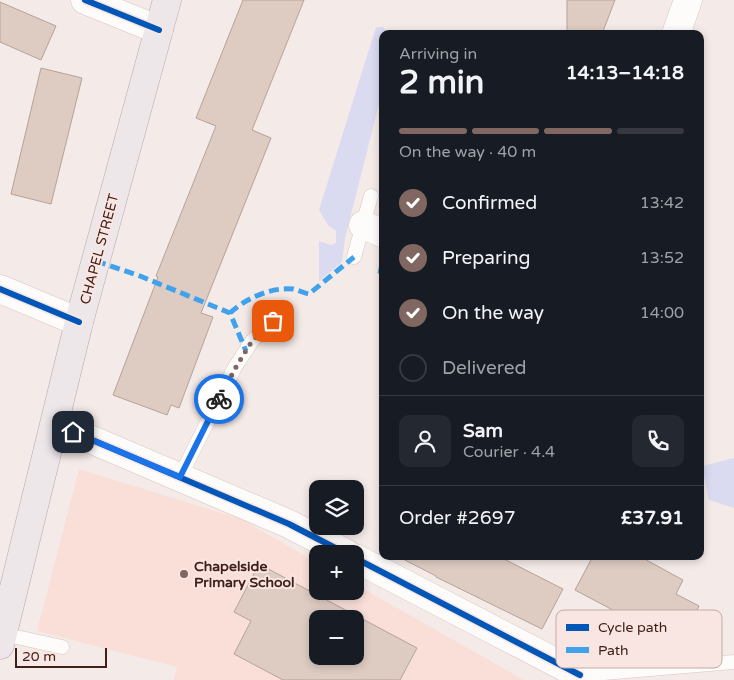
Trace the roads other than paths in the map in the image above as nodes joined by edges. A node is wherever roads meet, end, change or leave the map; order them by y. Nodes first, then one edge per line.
1 (85, 0) edge
2 (167, 0) edge
3 (688, 0) edge
4 (159, 30) junction
5 (677, 30) edge
6 (371, 196) dead end
7 (373, 229) edge
8 (354, 256) dead end
9 (0, 289) edge
10 (273, 321) dead end
11 (79, 322) junction
12 (55, 424) junction
13 (180, 477) junction
14 (330, 545) edge
15 (364, 563) edge
16 (1, 640) edge
17 (62, 647) dead end
18 (556, 663) edge
19 (565, 668) edge
20 (668, 668) edge
21 (580, 676) joint

1 - 4 street
2 - 4 main road, CHAPEL STREET
3 - 5 street
4 - 11 main road, CHAPEL STREET
6 - 7 lane
7 - 8 lane
9 - 11 street
10 - 13 lane
11 - 12 main road, CHAPEL STREET
12 - 13 street
12 - 16 main road, CHAPEL STREET
13 - 14 street
15 - 18 street
16 - 17 lane
19 - 21 street
20 - 21 lane

